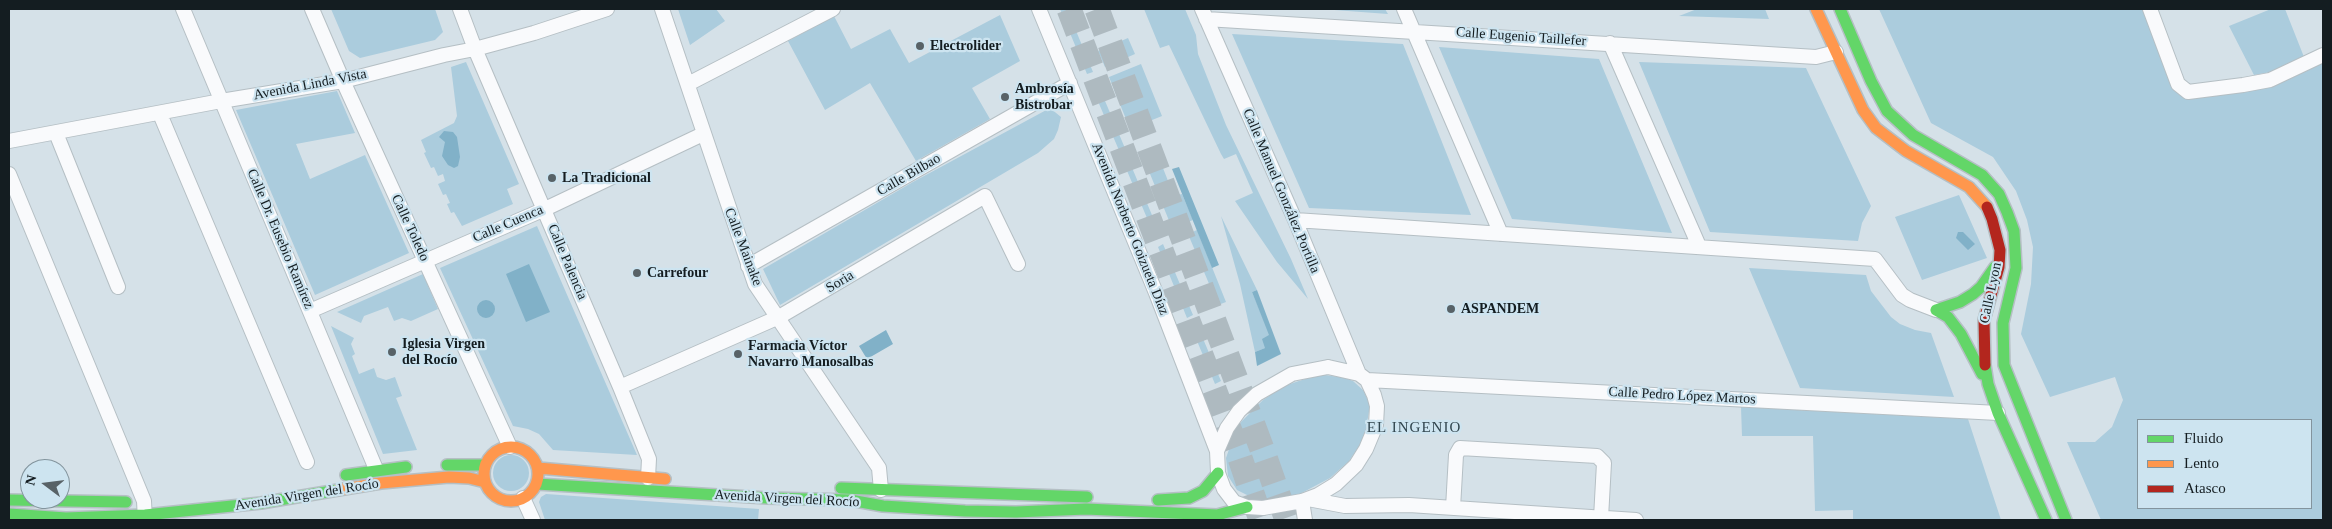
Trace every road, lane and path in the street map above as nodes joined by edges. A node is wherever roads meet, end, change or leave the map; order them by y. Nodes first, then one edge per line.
1 (183, 9) edge
2 (312, 9) edge
3 (460, 9) edge
4 (607, 9) edge
5 (662, 9) edge
6 (833, 9) edge
7 (1039, 9) edge
8 (1404, 9) edge
9 (1816, 9) edge
10 (1840, 9) edge
11 (2150, 9) edge
12 (1204, 14) edge
13 (1413, 30) junction
14 (1610, 43) junction
15 (475, 49) junction
16 (1836, 52) junction
17 (2323, 55) edge
18 (343, 81) junction
19 (1070, 83) junction
20 (688, 84) junction
21 (221, 101) junction
22 (160, 114) junction
23 (56, 132) junction
24 (703, 134) junction
25 (9, 141) edge
26 (9, 174) edge
27 (545, 209) junction
28 (1295, 220) junction
29 (1501, 234) junction
30 (1699, 246) junction
31 (424, 260) junction
32 (1999, 261) junction
33 (1018, 264) dead end
34 (748, 266) junction
35 (118, 287) dead end
36 (1936, 310) junction
37 (310, 311) junction
38 (779, 317) junction
39 (1363, 377) junction
40 (1988, 384) junction
41 (620, 387) junction
42 (1998, 413) junction
43 (510, 446) junction
44 (1217, 451) junction
45 (307, 462) dead end
46 (439, 465) dead end
47 (485, 465) junction
48 (421, 466) dead end
49 (538, 468) junction
50 (376, 470) junction
51 (1218, 473) junction
52 (338, 476) dead end
53 (648, 478) junction
54 (678, 480) dead end
55 (485, 482) junction
56 (537, 484) junction
57 (794, 487) dead end
58 (1224, 489) junction
59 (881, 490) junction
60 (1048, 496) junction
61 (523, 498) junction
62 (1094, 498) dead end
63 (9, 500) edge
64 (1148, 500) dead end
65 (1305, 500) junction
66 (160, 501) dead end
67 (1247, 507) junction
68 (913, 508) junction
69 (1454, 508) junction
70 (979, 511) junction
71 (145, 512) edge
72 (9, 514) edge
73 (950, 515) edge
74 (1226, 517) edge
75 (1601, 518) junction
76 (533, 520) edge
77 (938, 520) edge
78 (965, 520) edge
79 (1305, 520) edge
80 (1636, 520) edge
81 (2046, 520) edge
82 (2066, 520) edge

1 - 21 street, Calle Dr. Eusebio Ramírez
2 - 18 street, Calle Toledo
3 - 15 street, Calle Palencia
4 - 15 street, Avenida Linda Vista
5 - 20 street, Calle Mainake
6 - 20 street
7 - 19 street, Avenida Norberto Goizueta Díaz
8 - 13 street
9 - 16 street, Calle Lyon
10 - 82 street, Calle Lyon
11 - 17 street
12 - 13 street, Calle Eugenio Taillefer
12 - 28 street, Calle Manuel González Portilla
13 - 14 street, Calle Eugenio Taillefer
13 - 29 street
14 - 16 street, Calle Eugenio Taillefer
14 - 30 street
15 - 18 street, Avenida Linda Vista
15 - 27 street, Calle Palencia
16 - 32 street, Calle Lyon
18 - 21 street, Avenida Linda Vista
18 - 31 street, Calle Toledo
19 - 34 street, Calle Bilbao
19 - 44 street, Avenida Norberto Goizueta Díaz
20 - 24 street, Calle Mainake
21 - 22 street, Avenida Linda Vista
21 - 37 street, Calle Dr. Eusebio Ramírez
22 - 23 street, Avenida Linda Vista
22 - 45 street
23 - 25 street, Avenida Linda Vista
23 - 35 street
24 - 27 street, Calle Cuenca
24 - 34 street, Calle Mainake
26 - 71 street
27 - 31 street, Calle Cuenca
27 - 41 street, Calle Palencia
28 - 29 street
28 - 39 street, Calle Manuel González Portilla
29 - 30 street
30 - 36 street
31 - 37 street, Calle Cuenca
31 - 43 street, Calle Toledo
32 - 36 street
32 - 40 street, Calle Lyon
33 - 38 street, Soria
34 - 38 street, Calle Mainake
36 - 40 street
37 - 50 street, Calle Dr. Eusebio Ramírez
38 - 41 street, Soria
38 - 59 street, Calle Mainake
39 - 42 street, Calle Pedro López Martos
39 - 44 street
39 - 65 street
40 - 42 street, Calle Lyon
41 - 53 street, Calle Palencia
42 - 81 street, Calle Lyon
43 - 47 street
43 - 49 street
44 - 51 street
46 - 47 street
47 - 55 street
48 - 50 street, Avenida Virgen del Rocío
49 - 53 street
49 - 56 street
50 - 52 street, Avenida Virgen del Rocío
51 - 58 street
51 - 64 street
53 - 54 street
55 - 61 street
55 - 71 street, Avenida Virgen del Rocío
56 - 61 street
56 - 68 street, Avenida Virgen del Rocío
57 - 59 street, Avenida Virgen del Rocío
58 - 67 street
58 - 74 street
59 - 60 street, Avenida Virgen del Rocío
59 - 73 street
60 - 62 street, Avenida Virgen del Rocío
60 - 73 street
61 - 76 street
63 - 71 street, Avenida Virgen del Rocío
65 - 67 street
65 - 69 street
65 - 79 street
66 - 71 street, Avenida Virgen del Rocío
67 - 74 street, Avenida Virgen del Rocío
68 - 73 street, Avenida Virgen del Rocío
68 - 77 street
69 - 75 street
69 - 75 street
70 - 73 street, Avenida Virgen del Rocío
70 - 74 street, Avenida Virgen del Rocío
70 - 78 street
71 - 72 street, Avenida Virgen del Rocío
75 - 80 street

